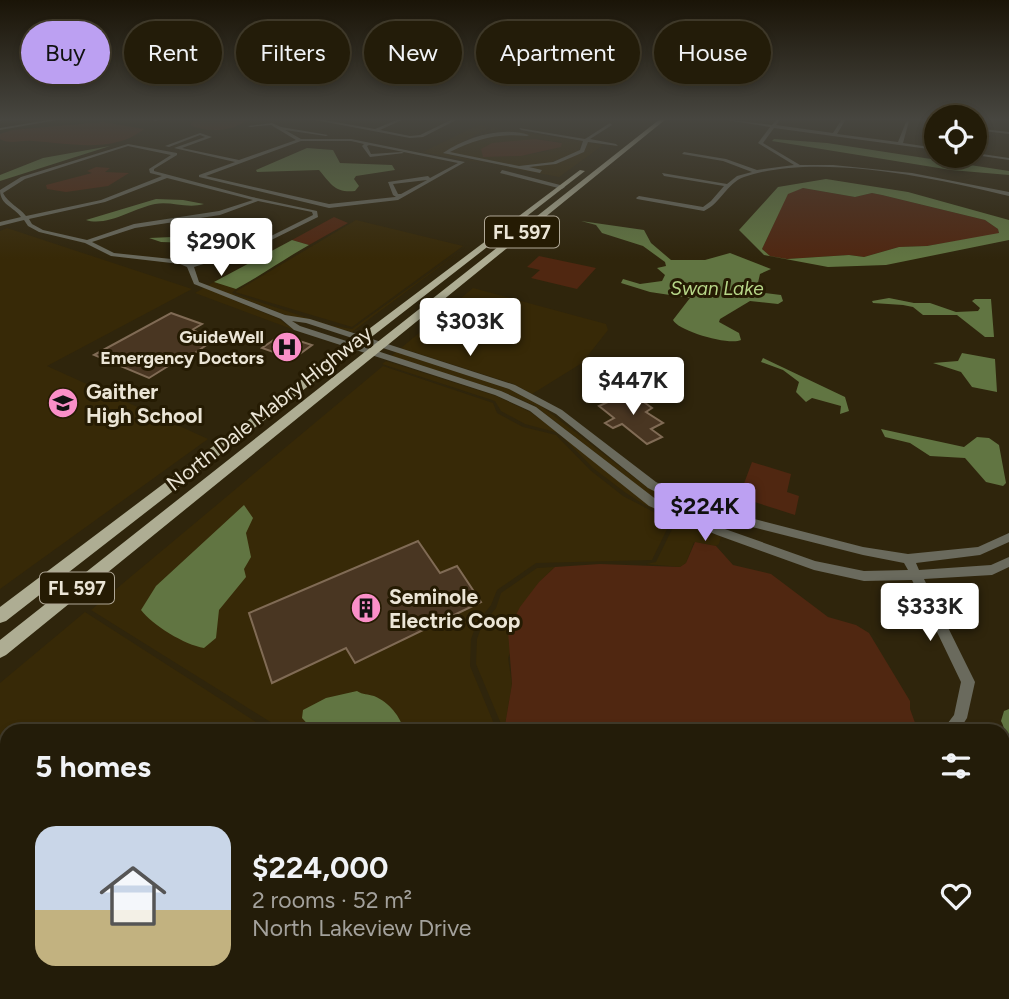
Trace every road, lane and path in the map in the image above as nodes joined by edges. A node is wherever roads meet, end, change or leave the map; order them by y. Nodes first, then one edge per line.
1 (61, 166) edge
2 (158, 166) edge
3 (209, 166) edge
4 (226, 166) edge
5 (455, 166) edge
6 (490, 166) joint
7 (531, 166) edge
8 (601, 166) edge
9 (740, 166) edge
10 (794, 166) edge
11 (808, 166) edge
12 (519, 167) junction
13 (586, 168) dead end
14 (540, 171) dead end
15 (755, 171) junction
16 (190, 173) dead end
17 (664, 174) dead end
18 (167, 176) junction
19 (434, 177) junction
20 (565, 184) junction
21 (726, 185) junction
22 (0, 192) edge
23 (1009, 194) edge
24 (402, 196) junction
25 (639, 198) dead end
26 (256, 201) junction
27 (25, 218) junction
28 (0, 224) edge
29 (514, 238) junction
30 (88, 242) junction
31 (190, 267) junction
32 (282, 317) junction
33 (363, 339) junction
34 (353, 347) junction
35 (377, 349) junction
36 (705, 509) junction
37 (132, 514) junction
38 (154, 525) junction
39 (703, 525) junction
40 (1009, 537) edge
41 (908, 559) junction
42 (1009, 562) edge
43 (916, 576) junction
44 (0, 616) edge
45 (0, 650) edge
46 (955, 724) edge

1 - 22 street
2 - 18 street
3 - 16 street
4 - 24 street
5 - 19 street
6 - 12 street
6 - 20 street
7 - 12 street
8 - 29 main road, North Dale Mabry Highway / FL 597
9 - 15 street
10 - 15 street
11 - 23 street
12 - 14 street
13 - 20 main road, North Dale Mabry Highway / FL 597
15 - 21 street
17 - 21 street
18 - 26 street
18 - 27 street
19 - 24 street
19 - 24 street
20 - 29 main road
20 - 33 main road, North Dale Mabry Highway / FL 597
21 - 25 street
22 - 27 street
26 - 30 street
26 - 31 street
27 - 28 street
27 - 30 street
29 - 35 main road, North Dale Mabry Highway / FL 597
30 - 31 street
31 - 32 street
32 - 33 street
32 - 34 street
33 - 34 main road, North Dale Mabry Highway / FL 597
33 - 35 street
34 - 35 street
34 - 37 main road, North Dale Mabry Highway / FL 597
35 - 36 street
35 - 38 main road, North Dale Mabry Highway / FL 597
35 - 39 street
36 - 39 street
36 - 41 street
37 - 38 main road
37 - 44 main road, North Dale Mabry Highway / FL 597
38 - 45 main road, North Dale Mabry Highway / FL 597
39 - 43 street
40 - 41 street
41 - 43 street
42 - 43 street
43 - 46 street

